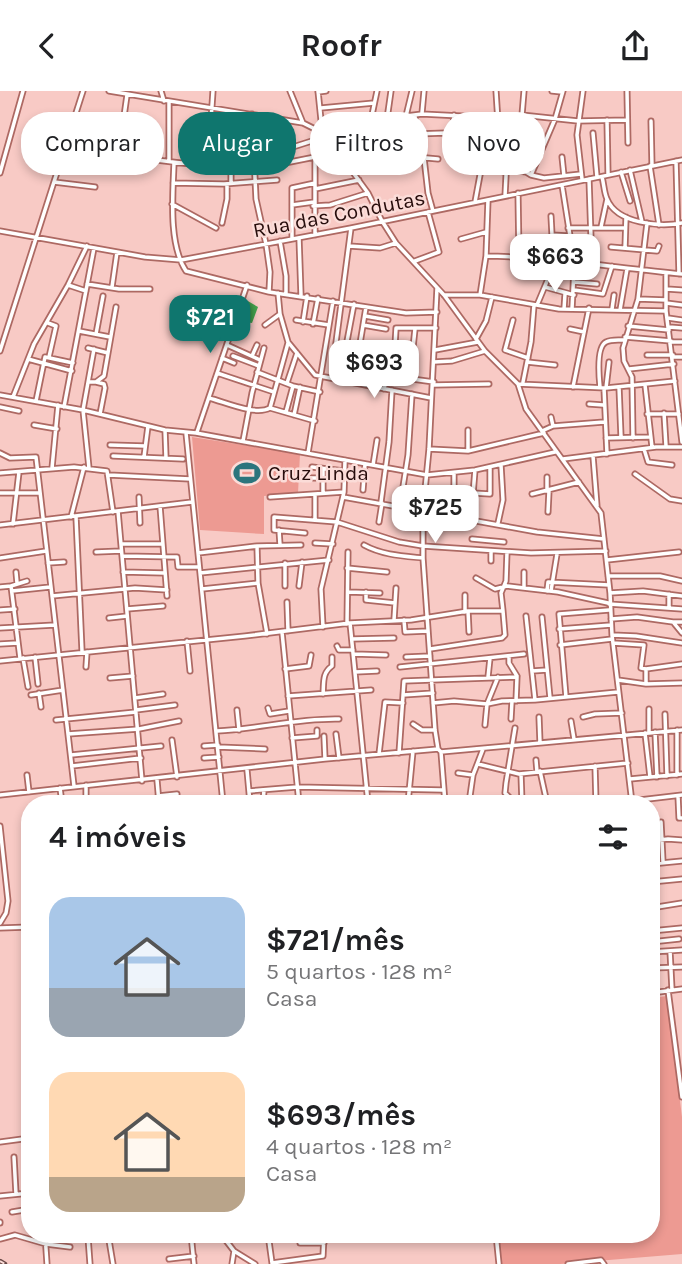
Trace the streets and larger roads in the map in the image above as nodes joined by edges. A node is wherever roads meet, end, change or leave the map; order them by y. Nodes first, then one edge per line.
1 (23, 91) edge
2 (83, 91) edge
3 (109, 91) edge
4 (161, 91) edge
5 (213, 91) edge
6 (290, 91) edge
7 (318, 91) edge
8 (326, 91) edge
9 (377, 91) edge
10 (391, 91) edge
11 (412, 91) edge
12 (424, 91) edge
13 (496, 91) edge
14 (524, 91) edge
15 (552, 91) edge
16 (583, 91) edge
17 (627, 91) edge
18 (563, 92) edge
19 (127, 95) junction
20 (164, 101) junction
21 (169, 102) junction
22 (375, 103) junction
23 (212, 108) junction
24 (321, 108) junction
25 (76, 112) edge
26 (125, 112) edge
27 (212, 112) edge
28 (239, 112) edge
29 (321, 112) edge
30 (374, 112) edge
31 (388, 112) edge
32 (407, 112) edge
33 (422, 112) edge
34 (497, 112) edge
35 (522, 112) edge
36 (545, 118) edge
37 (555, 120) junction
38 (607, 120) junction
39 (627, 120) junction
40 (578, 121) junction
41 (651, 121) dead end
42 (296, 122) edge
43 (303, 123) junction
44 (310, 126) edge
45 (593, 133) dead end
46 (545, 142) edge
47 (628, 143) dead end
48 (562, 157) dead end
49 (428, 158) edge
50 (438, 159) dead end
51 (682, 159) edge
52 (2, 160) edge
53 (164, 161) edge
54 (676, 161) junction
55 (171, 162) junction
56 (178, 162) edge
57 (651, 166) junction
58 (630, 170) junction
59 (621, 172) junction
60 (0, 173) edge
61 (580, 174) junction
62 (56, 175) edge
63 (230, 175) edge
64 (256, 175) edge
65 (315, 175) edge
66 (355, 175) edge
67 (426, 175) edge
68 (480, 175) edge
69 (505, 175) edge
70 (531, 175) edge
71 (608, 175) junction
72 (564, 176) junction
73 (599, 176) junction
74 (589, 179) junction
75 (277, 180) dead end
76 (359, 180) junction
77 (582, 180) junction
78 (256, 181) junction
79 (54, 182) junction
80 (173, 183) junction
81 (229, 183) junction
82 (562, 184) junction
83 (315, 186) junction
84 (95, 187) dead end
85 (368, 193) junction
86 (518, 193) junction
87 (505, 196) junction
88 (488, 199) junction
89 (607, 199) junction
90 (630, 201) dead end
91 (475, 202) junction
92 (172, 204) junction
93 (314, 204) junction
94 (292, 205) junction
95 (430, 211) junction
96 (551, 216) dead end
97 (626, 216) junction
98 (382, 221) junction
99 (222, 223) dead end
100 (644, 223) junction
101 (680, 223) edge
102 (659, 225) junction
103 (568, 227) junction
104 (601, 227) junction
105 (216, 228) dead end
106 (351, 228) junction
107 (591, 228) junction
108 (625, 228) junction
109 (0, 231) edge
110 (486, 232) junction
111 (315, 235) junction
112 (570, 236) junction
113 (38, 237) junction
114 (681, 237) edge
115 (299, 238) junction
116 (292, 239) junction
117 (461, 239) dead end
118 (591, 239) dead end
119 (280, 241) junction
120 (396, 243) junction
121 (266, 244) junction
122 (87, 246) junction
123 (349, 246) junction
124 (659, 246) dead end
125 (611, 247) dead end
126 (94, 248) junction
127 (625, 248) junction
128 (644, 249) junction
129 (117, 252) junction
130 (486, 256) junction
131 (519, 257) junction
132 (181, 260) junction
133 (415, 261) junction
134 (576, 261) junction
135 (612, 266) junction
136 (626, 269) junction
137 (642, 271) junction
138 (666, 273) junction
139 (550, 274) dead end
140 (680, 274) edge
141 (575, 282) junction
142 (87, 284) junction
143 (597, 284) dead end
144 (68, 285) junction
145 (247, 285) junction
146 (112, 287) junction
147 (545, 287) junction
148 (437, 288) junction
149 (150, 289) dead end
150 (666, 289) junction
151 (682, 290) edge
152 (86, 291) junction
153 (269, 292) junction
154 (278, 293) junction
155 (565, 293) junction
156 (574, 293) junction
157 (286, 294) junction
158 (444, 295) junction
159 (480, 295) junction
160 (614, 295) dead end
161 (103, 296) dead end
162 (304, 296) junction
163 (492, 297) junction
164 (318, 298) junction
165 (638, 299) junction
166 (333, 301) junction
167 (666, 301) junction
168 (342, 302) junction
169 (354, 304) junction
170 (536, 305) junction
171 (682, 305) edge
172 (366, 306) junction
173 (116, 307) dead end
174 (589, 308) junction
175 (564, 309) junction
176 (572, 309) junction
177 (612, 309) junction
178 (620, 310) junction
179 (633, 310) junction
180 (666, 311) junction
181 (437, 312) junction
182 (280, 314) junction
183 (365, 316) junction
184 (668, 318) junction
185 (296, 320) dead end
186 (388, 320) dead end
187 (513, 320) dead end
188 (682, 320) edge
189 (303, 321) junction
190 (48, 322) junction
191 (313, 324) junction
192 (265, 325) dead end
193 (329, 325) junction
194 (363, 325) junction
195 (628, 326) junction
196 (436, 328) junction
197 (669, 328) junction
198 (682, 328) edge
199 (386, 329) dead end
200 (415, 329) junction
201 (570, 329) dead end
202 (79, 331) junction
203 (584, 332) junction
204 (96, 334) junction
205 (110, 337) junction
206 (625, 338) junction
207 (477, 340) junction
208 (288, 342) junction
209 (671, 342) junction
210 (682, 342) edge
211 (227, 345) junction
212 (257, 345) dead end
213 (88, 348) dead end
214 (264, 348) dead end
215 (94, 349) junction
216 (435, 350) junction
217 (0, 351) edge
218 (485, 351) junction
219 (345, 352) junction
220 (108, 353) junction
221 (297, 353) junction
222 (358, 354) junction
223 (647, 355) dead end
224 (233, 356) dead end
225 (252, 356) junction
226 (673, 356) junction
227 (49, 357) junction
228 (682, 357) edge
229 (222, 358) junction
230 (380, 358) dead end
231 (28, 359) junction
232 (260, 360) junction
233 (528, 360) junction
234 (357, 361) junction
235 (434, 362) junction
236 (609, 362) dead end
237 (73, 363) junction
238 (234, 363) dead end
239 (43, 364) junction
240 (674, 364) junction
241 (380, 365) dead end
242 (555, 365) dead end
243 (259, 366) junction
244 (629, 369) junction
245 (336, 370) dead end
246 (72, 371) junction
247 (257, 372) junction
248 (217, 373) junction
249 (682, 373) edge
250 (355, 374) junction
251 (675, 374) junction
252 (322, 377) junction
253 (373, 377) dead end
254 (278, 379) junction
255 (675, 381) junction
256 (88, 382) junction
257 (96, 382) junction
258 (287, 383) junction
259 (433, 383) junction
260 (520, 383) junction
261 (489, 384) dead end
262 (254, 385) junction
263 (645, 385) junction
264 (293, 386) junction
265 (631, 386) junction
266 (300, 387) junction
267 (573, 387) junction
268 (603, 387) junction
269 (619, 387) junction
270 (384, 389) junction
271 (392, 390) junction
272 (274, 392) junction
273 (320, 392) junction
274 (412, 394) junction
275 (0, 395) edge
276 (13, 397) junction
277 (209, 398) junction
278 (432, 398) junction
279 (36, 401) junction
280 (589, 404) dead end
281 (58, 405) junction
282 (603, 405) junction
283 (0, 407) edge
284 (64, 407) junction
285 (270, 408) junction
286 (249, 409) junction
287 (83, 410) junction
288 (19, 411) dead end
289 (286, 412) junction
290 (664, 413) junction
291 (100, 414) junction
292 (647, 414) junction
293 (679, 414) junction
294 (294, 415) junction
295 (551, 417) dead end
296 (315, 421) junction
297 (604, 422) junction
298 (34, 425) dead end
299 (148, 426) junction
300 (553, 426) junction
301 (57, 429) junction
302 (165, 430) junction
303 (468, 430) dead end
304 (186, 432) junction
305 (543, 432) junction
306 (197, 433) junction
307 (621, 437) junction
308 (650, 437) junction
309 (606, 438) junction
310 (633, 438) junction
311 (377, 440) dead end
312 (243, 442) junction
313 (682, 444) edge
314 (110, 445) dead end
315 (145, 446) junction
316 (666, 446) junction
317 (652, 447) junction
318 (429, 449) junction
319 (644, 449) junction
320 (468, 451) junction
321 (555, 452) junction
322 (0, 453) edge
323 (309, 453) junction
324 (607, 454) junction
325 (113, 456) dead end
326 (593, 456) junction
327 (144, 457) junction
328 (166, 458) junction
329 (183, 459) dead end
330 (345, 460) junction
331 (562, 460) junction
332 (365, 464) junction
333 (373, 465) junction
334 (501, 465) junction
335 (672, 465) dead end
336 (86, 467) junction
337 (312, 467) dead end
338 (490, 467) junction
339 (52, 468) junction
340 (386, 468) junction
341 (323, 469) junction
342 (37, 470) junction
343 (475, 470) junction
344 (344, 471) junction
345 (406, 471) junction
346 (19, 472) junction
347 (0, 473) edge
348 (454, 473) junction
349 (635, 474) dead end
350 (109, 475) junction
351 (427, 475) junction
352 (547, 477) dead end
353 (300, 478) dead end
354 (323, 478) junction
355 (190, 479) junction
356 (579, 482) junction
357 (363, 490) dead end
358 (548, 491) junction
359 (0, 493) edge
360 (16, 493) junction
361 (39, 493) junction
362 (323, 493) junction
363 (473, 493) junction
364 (532, 493) dead end
365 (315, 494) junction
366 (344, 494) junction
367 (139, 496) dead end
368 (270, 497) dead end
369 (682, 501) edge
370 (193, 502) junction
371 (382, 502) junction
372 (160, 506) junction
373 (402, 506) junction
374 (598, 508) junction
375 (139, 509) junction
376 (115, 511) junction
377 (423, 511) junction
378 (548, 512) dead end
379 (447, 515) junction
380 (74, 517) junction
381 (471, 519) junction
382 (44, 520) junction
383 (315, 520) junction
384 (337, 522) junction
385 (379, 522) dead end
386 (140, 523) dead end
387 (498, 523) junction
388 (13, 524) junction
389 (401, 524) dead end
390 (0, 526) edge
391 (279, 530) junction
392 (305, 533) dead end
393 (472, 539) dead end
394 (604, 540) junction
395 (489, 541) junction
396 (504, 542) dead end
397 (315, 543) dead end
398 (121, 544) junction
399 (162, 544) junction
400 (333, 544) junction
401 (280, 545) junction
402 (301, 545) dead end
403 (364, 545) dead end
404 (257, 546) junction
405 (423, 546) junction
406 (47, 551) junction
407 (489, 551) junction
408 (606, 551) junction
409 (96, 552) dead end
410 (348, 552) dead end
411 (507, 552) junction
412 (679, 552) dead end
413 (198, 553) junction
414 (122, 554) junction
415 (557, 554) junction
416 (162, 557) junction
417 (0, 558) edge
418 (423, 558) junction
419 (330, 560) junction
420 (607, 560) junction
421 (491, 561) dead end
422 (64, 562) dead end
423 (302, 562) junction
424 (48, 563) junction
425 (285, 563) junction
426 (258, 566) junction
427 (199, 567) junction
428 (347, 568) junction
429 (16, 572) dead end
430 (123, 572) junction
431 (387, 572) dead end
432 (524, 572) dead end
433 (164, 573) junction
434 (200, 573) junction
435 (608, 576) junction
436 (476, 578) dead end
437 (27, 581) dead end
438 (682, 582) edge
439 (17, 583) junction
440 (258, 583) junction
441 (553, 583) junction
442 (559, 583) junction
443 (609, 585) junction
444 (285, 586) dead end
445 (299, 586) dead end
446 (0, 587) edge
447 (50, 587) junction
448 (396, 588) dead end
449 (502, 588) junction
450 (524, 588) junction
451 (12, 589) junction
452 (126, 589) junction
453 (201, 589) junction
454 (167, 590) junction
455 (549, 591) junction
456 (348, 592) junction
457 (366, 592) junction
458 (558, 592) junction
459 (380, 593) dead end
460 (610, 593) junction
461 (669, 594) junction
462 (81, 595) junction
463 (465, 595) dead end
464 (52, 596) junction
465 (167, 596) dead end
466 (682, 596) edge
467 (287, 602) dead end
468 (395, 603) junction
469 (609, 603) junction
470 (163, 605) dead end
471 (669, 608) junction
472 (15, 609) junction
473 (127, 609) junction
474 (0, 610) edge
475 (610, 610) junction
476 (682, 610) edge
477 (503, 611) junction
478 (467, 612) junction
479 (127, 616) junction
480 (526, 616) dead end
481 (542, 617) dead end
482 (109, 618) dead end
483 (427, 618) junction
484 (611, 618) junction
485 (404, 620) junction
486 (394, 621) junction
487 (673, 622) junction
488 (682, 622) edge
489 (348, 623) junction
490 (55, 625) junction
491 (611, 625) junction
492 (323, 627) junction
493 (0, 628) edge
494 (16, 628) junction
495 (559, 629) junction
496 (288, 631) junction
497 (428, 631) junction
498 (282, 632) junction
499 (469, 632) dead end
500 (267, 633) junction
501 (682, 633) edge
502 (394, 638) dead end
503 (206, 639) junction
504 (352, 639) junction
505 (612, 639) junction
506 (187, 641) junction
507 (18, 643) junction
508 (682, 643) edge
509 (0, 644) edge
510 (560, 645) junction
511 (337, 646) dead end
512 (129, 647) junction
513 (430, 649) junction
514 (84, 652) junction
515 (353, 652) junction
516 (58, 654) junction
517 (524, 654) dead end
518 (311, 655) dead end
519 (386, 655) dead end
520 (430, 656) junction
521 (509, 656) junction
522 (35, 657) junction
523 (332, 657) dead end
524 (406, 657) dead end
525 (21, 658) junction
526 (490, 658) junction
527 (0, 660) edge
528 (682, 664) edge
529 (431, 665) junction
530 (86, 667) dead end
531 (400, 667) dead end
532 (285, 669) junction
533 (646, 669) junction
534 (190, 670) dead end
535 (547, 670) junction
536 (377, 671) dead end
537 (532, 671) junction
538 (355, 672) junction
539 (133, 676) junction
540 (498, 676) junction
541 (488, 677) junction
542 (517, 677) junction
543 (110, 678) dead end
544 (617, 680) junction
545 (432, 681) junction
546 (682, 683) edge
547 (38, 684) dead end
548 (646, 684) junction
549 (27, 687) dead end
550 (63, 690) junction
551 (371, 690) dead end
552 (357, 692) junction
553 (618, 692) junction
554 (39, 693) junction
555 (433, 693) junction
556 (163, 694) dead end
557 (323, 694) junction
558 (30, 695) dead end
559 (403, 695) junction
560 (288, 696) junction
561 (566, 697) junction
562 (135, 698) junction
563 (550, 698) junction
564 (535, 700) junction
565 (514, 701) junction
566 (403, 703) junction
567 (433, 703) junction
568 (487, 704) junction
569 (175, 705) dead end
570 (41, 707) dead end
571 (268, 708) dead end
572 (649, 709) dead end
573 (237, 710) dead end
574 (136, 711) junction
575 (289, 711) junction
576 (622, 713) junction
577 (665, 714) dead end
578 (539, 717) dead end
579 (583, 717) dead end
580 (66, 719) junction
581 (339, 719) dead end
582 (511, 719) dead end
583 (56, 720) dead end
584 (179, 721) dead end
585 (290, 721) junction
586 (571, 721) dead end
587 (414, 724) dead end
588 (485, 725) dead end
589 (515, 728) dead end
590 (139, 729) junction
591 (239, 730) junction
592 (317, 730) dead end
593 (435, 730) junction
594 (679, 730) edge
595 (217, 731) junction
596 (664, 731) junction
597 (655, 732) junction
598 (647, 733) junction
599 (68, 734) junction
600 (336, 734) dead end
601 (625, 735) junction
602 (324, 736) dead end
603 (292, 738) junction
604 (574, 739) junction
605 (172, 740) dead end
606 (540, 743) junction
607 (514, 745) junction
608 (161, 746) dead end
609 (204, 746) dead end
610 (218, 746) junction
611 (140, 748) junction
612 (265, 749) dead end
613 (484, 749) junction
614 (439, 750) junction
615 (413, 751) junction
616 (399, 753) junction
617 (379, 754) junction
618 (71, 755) junction
619 (363, 756) junction
620 (219, 757) junction
621 (141, 758) junction
622 (204, 758) dead end
623 (339, 758) junction
624 (325, 759) junction
625 (536, 760) dead end
626 (295, 763) junction
627 (628, 763) junction
628 (478, 764) junction
629 (595, 766) junction
630 (72, 767) junction
631 (247, 770) junction
632 (539, 771) junction
633 (220, 772) junction
634 (458, 773) dead end
635 (508, 773) junction
636 (521, 774) junction
637 (679, 774) edge
638 (27, 775) dead end
639 (473, 775) junction
640 (667, 776) junction
641 (177, 777) junction
642 (650, 777) junction
643 (657, 777) junction
644 (630, 779) junction
645 (157, 780) junction
646 (142, 781) junction
647 (86, 785) junction
648 (74, 786) junction
649 (297, 787) junction
650 (60, 788) junction
651 (366, 788) junction
652 (409, 789) junction
653 (264, 790) junction
654 (443, 790) junction
655 (249, 791) junction
656 (29, 792) junction
657 (177, 794) dead end
658 (61, 795) edge
659 (86, 795) edge
660 (158, 795) edge
661 (168, 795) edge
662 (222, 795) edge
663 (249, 795) edge
664 (264, 795) edge
665 (298, 795) edge
666 (367, 795) edge
667 (409, 795) edge
668 (444, 795) edge
669 (470, 795) edge
670 (507, 795) edge
671 (522, 795) edge
672 (545, 795) edge
673 (596, 795) edge
674 (631, 795) edge
675 (680, 795) edge
676 (0, 796) edge
677 (660, 798) edge
678 (680, 807) edge
679 (682, 818) edge
680 (661, 822) dead end
681 (0, 826) edge
682 (662, 839) junction
683 (682, 840) edge
684 (682, 861) edge
685 (660, 862) edge
686 (663, 862) junction
687 (682, 879) edge
688 (660, 881) edge
689 (682, 903) edge
690 (660, 907) edge
691 (1, 921) edge
692 (21, 927) edge
693 (0, 928) edge
694 (682, 928) edge
695 (660, 930) edge
696 (679, 940) dead end
697 (660, 941) edge
698 (682, 950) edge
699 (670, 951) junction
700 (660, 952) edge
701 (670, 967) junction
702 (682, 967) edge
703 (660, 968) edge
704 (682, 989) edge
705 (670, 990) junction
706 (660, 991) edge
707 (680, 1063) edge
708 (682, 1094) edge
709 (21, 1139) edge
710 (0, 1142) edge
711 (14, 1157) dead end
712 (16, 1194) junction
713 (21, 1194) edge
714 (0, 1196) edge
715 (21, 1210) edge
716 (12, 1212) dead end
717 (21, 1236) edge
718 (0, 1239) edge
719 (43, 1243) edge
720 (88, 1243) edge
721 (110, 1243) edge
722 (192, 1243) edge
723 (228, 1243) edge
724 (269, 1243) edge
725 (300, 1243) dead end
726 (324, 1243) joint
727 (497, 1243) edge
728 (46, 1244) junction
729 (70, 1247) dead end
730 (234, 1251) junction
731 (194, 1256) junction
732 (169, 1259) dead end
733 (272, 1263) edge
734 (581, 1263) edge
735 (47, 1264) edge
736 (90, 1264) edge
737 (113, 1264) edge
738 (194, 1264) edge
739 (232, 1264) edge
740 (255, 1264) edge
741 (499, 1264) edge
742 (570, 1264) edge
743 (604, 1264) edge

1 - 52 street
2 - 25 street
3 - 19 street
4 - 20 street
5 - 23 street
6 - 43 street
7 - 8 street
7 - 24 street
9 - 22 street
10 - 31 street
11 - 32 street
12 - 33 street
13 - 34 street
14 - 35 street
15 - 18 street
16 - 40 street
17 - 39 street
18 - 37 street
19 - 20 street
19 - 26 street
20 - 21 street
21 - 23 street
21 - 55 street
22 - 24 street
22 - 30 street
23 - 27 street
23 - 28 street
24 - 29 street
36 - 37 street
37 - 40 street
37 - 46 street
38 - 39 street
38 - 40 street
38 - 71 street
39 - 47 street
40 - 61 street
41 - 57 street
42 - 43 street
43 - 44 street
45 - 73 street
48 - 72 street
49 - 50 street
51 - 54 street, Rua das Condutas
52 - 60 street
53 - 55 street
54 - 57 street, Rua das Condutas
54 - 101 street
55 - 56 street
55 - 80 street
57 - 58 street, Rua das Condutas
57 - 102 street
58 - 59 street, Rua das Condutas
58 - 100 street
59 - 71 street, Rua das Condutas
59 - 90 street
61 - 72 street
61 - 77 street
62 - 79 street
63 - 81 street
64 - 78 street
65 - 83 street
66 - 76 street
67 - 95 street
68 - 91 street
69 - 87 street
70 - 72 street
71 - 73 street, Rua das Condutas
73 - 74 street, Rua das Condutas
73 - 89 street
74 - 77 street, Rua das Condutas
74 - 107 street
75 - 78 street
76 - 83 street
76 - 85 street
77 - 82 street, Rua das Condutas
78 - 81 street
78 - 121 street
79 - 84 street
79 - 113 street
80 - 81 street
80 - 92 street
81 - 99 street
82 - 86 street, Rua das Condutas
82 - 103 street
83 - 93 street
83 - 94 street
85 - 93 street
85 - 98 street
86 - 87 street, Rua das Condutas
86 - 131 street
87 - 88 street, Rua das Condutas
88 - 91 street, Rua das Condutas
88 - 110 street
89 - 97 street
89 - 104 street
91 - 95 street, Rua das Condutas
92 - 105 street
92 - 132 street
93 - 94 street
93 - 111 street
94 - 116 street
95 - 98 street, Rua das Condutas
95 - 133 street
96 - 112 street
97 - 100 street
97 - 108 street
98 - 106 street, Rua das Condutas
98 - 120 street
100 - 102 street
100 - 128 street
101 - 102 street
101 - 114 street
103 - 107 street
103 - 112 street
104 - 107 street
104 - 108 street
106 - 111 street, Rua das Condutas
106 - 123 street
107 - 118 street
108 - 127 street
109 - 113 street, Rua das Condutas
110 - 117 street
110 - 130 street
111 - 115 street, Rua das Condutas
112 - 134 street
113 - 122 street, Rua das Condutas
113 - 217 street
114 - 140 street
115 - 116 street, Rua das Condutas
115 - 162 street
116 - 119 street, Rua das Condutas
119 - 121 street, Rua das Condutas
119 - 157 street
120 - 123 street
120 - 133 street
121 - 132 street, Rua das Condutas
121 - 153 street
122 - 126 street, Rua das Condutas
122 - 144 street
123 - 168 street
124 - 128 street
125 - 127 street
126 - 129 street, Rua das Condutas
126 - 142 street
127 - 128 street
128 - 137 street
129 - 132 street, Rua das Condutas
129 - 146 street
130 - 131 street
130 - 159 street
131 - 134 street
132 - 145 street
133 - 148 street
134 - 135 street
134 - 141 street
135 - 136 street
135 - 156 street
136 - 137 street
136 - 178 street
137 - 138 street
137 - 165 street
138 - 140 street
138 - 150 street
139 - 147 street
141 - 143 street
141 - 156 street
142 - 146 street
142 - 152 street
144 - 152 street
144 - 190 street
145 - 153 street
145 - 211 street
146 - 149 street
147 - 155 street
147 - 170 street
148 - 158 street
148 - 181 street
150 - 151 street
150 - 167 street
152 - 202 street
153 - 154 street
154 - 157 street
154 - 182 street
155 - 156 street
155 - 175 street
156 - 176 street
157 - 162 street
158 - 159 street
158 - 207 street
159 - 163 street
160 - 177 street
161 - 204 street
162 - 164 street
162 - 189 street
163 - 170 street
163 - 207 street
164 - 166 street
164 - 191 street
165 - 167 street
165 - 179 street
166 - 168 street
166 - 193 street
167 - 171 street
167 - 180 street
168 - 169 street
168 - 219 street
169 - 172 street
169 - 219 street
170 - 175 street
170 - 233 street
172 - 181 street
172 - 183 street
173 - 205 street
174 - 176 street
174 - 177 street
174 - 203 street
175 - 176 street
177 - 178 street
178 - 179 street
179 - 180 street
179 - 195 street
180 - 184 street
181 - 196 street
182 - 192 street
182 - 208 street
183 - 186 street
183 - 194 street
184 - 188 street
184 - 197 street
185 - 189 street
187 - 233 street
189 - 191 street
190 - 227 street
190 - 231 street
191 - 193 street
193 - 252 street
194 - 199 street
194 - 222 street
195 - 197 street
195 - 206 street
196 - 200 street
196 - 216 street
197 - 198 street
197 - 209 street
200 - 259 street
200 - 270 street
201 - 203 street
202 - 204 street
202 - 237 street
203 - 267 street
204 - 205 street
205 - 220 street
206 - 209 street
206 - 244 street
206 - 268 street
207 - 216 street
207 - 218 street
208 - 221 street
208 - 254 street
209 - 210 street
209 - 226 street
211 - 225 street
211 - 229 street
212 - 225 street
213 - 215 street
214 - 232 street
215 - 220 street
215 - 256 street
216 - 235 street
218 - 235 street
218 - 260 street
219 - 222 street
220 - 257 street
221 - 252 street
221 - 258 street
222 - 230 street
222 - 234 street
223 - 226 street
224 - 243 street
225 - 232 street
226 - 228 street
226 - 240 street
227 - 237 street
227 - 239 street
229 - 238 street
229 - 248 street
231 - 239 street
231 - 276 street
232 - 243 street
233 - 242 street
233 - 260 street
234 - 241 street
234 - 250 street
235 - 259 street
236 - 268 street
237 - 246 street
239 - 246 street
239 - 279 street
240 - 244 street
240 - 251 street
243 - 247 street
244 - 265 street
245 - 250 street
246 - 284 street
247 - 254 street
247 - 262 street
248 - 262 street
248 - 277 street
249 - 251 street
250 - 253 street
251 - 255 street
252 - 270 street
252 - 273 street
254 - 258 street
254 - 272 street
255 - 263 street
255 - 293 street
256 - 257 street
256 - 287 street
257 - 291 street
258 - 264 street
259 - 261 street
259 - 278 street
260 - 267 street
260 - 305 street
262 - 272 street
262 - 286 street
263 - 265 street
263 - 292 street
264 - 266 street
264 - 289 street
265 - 269 street
265 - 310 street
266 - 273 street
266 - 294 street
267 - 268 street
268 - 269 street
268 - 282 street
269 - 307 street
270 - 271 street
271 - 274 street
271 - 340 street
272 - 285 street
273 - 296 street
274 - 278 street
274 - 345 street
275 - 276 street
276 - 279 street
277 - 286 street
277 - 306 street
278 - 318 street
279 - 281 street
280 - 282 street
281 - 284 street
281 - 301 street
282 - 297 street
283 - 288 street
284 - 287 street
285 - 286 street
285 - 289 street
286 - 312 street
287 - 291 street
287 - 336 street
289 - 294 street
290 - 292 street
290 - 293 street
290 - 316 street
291 - 299 street
292 - 308 street
293 - 313 street
294 - 296 street
295 - 300 street
296 - 323 street
297 - 300 street
297 - 309 street
298 - 301 street
299 - 302 street
299 - 315 street
300 - 305 street
301 - 339 street
302 - 304 street
302 - 328 street
303 - 320 street
304 - 306 street
304 - 355 street
305 - 320 street
305 - 321 street
306 - 312 street
307 - 309 street
307 - 310 street
308 - 310 street
308 - 317 street
309 - 324 street
311 - 333 street
312 - 323 street
313 - 316 street
314 - 315 street
315 - 327 street
316 - 317 street
317 - 319 street
318 - 320 street
318 - 351 street
319 - 324 street
319 - 335 street
321 - 331 street
321 - 334 street
322 - 342 street
323 - 330 street
324 - 326 street
325 - 327 street
326 - 331 street
326 - 374 street
327 - 328 street
328 - 329 street
330 - 332 street
330 - 344 street
331 - 356 street
332 - 333 street
332 - 357 street
333 - 340 street
334 - 338 street
334 - 387 street
336 - 339 street
336 - 350 street
336 - 380 street
337 - 341 street
338 - 343 street
338 - 363 street
339 - 342 street
340 - 345 street
340 - 371 street
341 - 344 street
341 - 354 street
342 - 346 street
342 - 361 street
343 - 348 street
343 - 363 street
344 - 366 street
345 - 351 street
345 - 373 street
346 - 347 street
346 - 360 street
348 - 351 street
348 - 379 street
349 - 369 street
350 - 355 street
350 - 376 street
351 - 377 street
352 - 358 street
353 - 354 street
354 - 362 street
355 - 370 street
356 - 358 street
356 - 374 street
358 - 364 street
358 - 378 street
359 - 360 street
360 - 361 street
360 - 388 street
361 - 382 street
362 - 365 street
362 - 366 street
363 - 381 street
365 - 368 street
365 - 383 street
366 - 371 street
366 - 384 street
367 - 375 street
370 - 372 street
370 - 413 street
371 - 373 street
371 - 385 street
372 - 375 street
372 - 399 street
373 - 377 street
373 - 389 street
374 - 394 street
375 - 376 street
375 - 386 street
376 - 380 street
376 - 398 street
377 - 379 street
377 - 405 street
379 - 381 street
380 - 382 street
380 - 462 street
381 - 387 street
382 - 388 street
382 - 406 street
383 - 384 street
383 - 391 street
384 - 400 street
384 - 405 street
387 - 394 street
388 - 390 street
391 - 392 street
391 - 401 street
393 - 395 street
394 - 408 street
395 - 396 street
395 - 407 street
397 - 400 street
398 - 399 street
398 - 414 street
399 - 416 street
400 - 419 street
401 - 402 street
401 - 404 street
403 - 418 street
404 - 413 street
404 - 426 street
405 - 407 street
405 - 418 street
406 - 417 street
406 - 424 street
407 - 411 street
407 - 421 street
408 - 415 street
408 - 420 street
409 - 414 street
410 - 428 street
411 - 415 street
411 - 449 street
412 - 420 street
413 - 427 street
414 - 416 street
414 - 430 street
415 - 441 street
416 - 427 street
416 - 433 street
418 - 483 street
419 - 423 street
419 - 492 street
420 - 435 street
422 - 424 street
423 - 425 street
423 - 445 street
424 - 447 street
425 - 426 street
425 - 444 street
426 - 434 street
426 - 440 street
427 - 434 street
428 - 431 street
428 - 456 street
429 - 439 street
430 - 433 street
430 - 452 street
432 - 450 street
433 - 454 street
434 - 453 street
435 - 438 street
435 - 443 street
436 - 449 street
437 - 439 street
439 - 451 street
440 - 453 street
440 - 500 street
441 - 442 street
441 - 455 street
442 - 443 street
442 - 458 street
443 - 460 street
446 - 451 street
447 - 451 street
447 - 464 street
448 - 468 street
449 - 450 street
449 - 477 street
450 - 455 street
451 - 472 street
452 - 454 street
452 - 462 street
452 - 473 street
453 - 503 street
454 - 465 street
455 - 458 street
456 - 457 street
456 - 489 street
457 - 459 street
457 - 468 street
458 - 469 street
460 - 461 street
460 - 469 street
461 - 466 street
461 - 471 street
462 - 464 street
462 - 514 street
463 - 478 street
464 - 490 street
467 - 496 street
468 - 486 street
469 - 471 street
469 - 475 street
470 - 473 street
471 - 476 street
472 - 474 street
472 - 494 street
473 - 479 street
475 - 484 street
475 - 495 street
477 - 478 street
477 - 513 street
478 - 483 street
478 - 499 street
479 - 482 street
479 - 512 street
480 - 537 street
481 - 535 street
483 - 485 street
483 - 497 street
484 - 487 street
484 - 491 street
485 - 486 street
485 - 497 street
486 - 489 street
487 - 488 street
487 - 501 street
489 - 492 street
489 - 504 street
490 - 494 street
490 - 516 street
491 - 495 street
491 - 505 street
492 - 496 street
493 - 494 street
494 - 507 street
495 - 510 street
496 - 498 street
497 - 513 street
498 - 500 street
498 - 532 street
500 - 503 street
502 - 504 street
503 - 506 street
503 - 595 street
504 - 515 street
505 - 508 street
505 - 510 street
505 - 533 street
505 - 544 street
506 - 512 street
506 - 534 street
507 - 509 street
507 - 525 street
510 - 561 street
511 - 515 street
512 - 514 street
512 - 539 street
513 - 520 street
514 - 516 street
514 - 530 street
515 - 519 street
515 - 538 street
516 - 522 street
516 - 550 street
517 - 521 street
518 - 532 street
520 - 524 street
520 - 529 street
521 - 526 street
521 - 542 street
522 - 525 street
522 - 547 street
523 - 557 street
525 - 527 street
525 - 549 street
526 - 529 street
526 - 541 street
528 - 533 street
529 - 531 street
529 - 545 street
532 - 560 street
533 - 548 street
535 - 537 street
535 - 563 street
536 - 538 street
537 - 564 street
538 - 552 street
539 - 543 street
539 - 562 street
540 - 541 street
540 - 542 street
540 - 568 street
541 - 545 street
542 - 565 street
544 - 548 street
544 - 553 street
545 - 555 street
545 - 559 street
546 - 548 street
550 - 554 street
550 - 580 street
551 - 552 street
552 - 557 street
552 - 619 street
553 - 561 street
553 - 576 street
554 - 558 street
554 - 570 street
555 - 559 street
555 - 567 street
556 - 562 street
557 - 560 street
559 - 566 street
560 - 575 street
561 - 563 street
562 - 574 street
563 - 564 street
564 - 565 street
565 - 568 street
565 - 582 street
566 - 616 street
566 - 617 street
567 - 568 street
567 - 593 street
568 - 588 street
569 - 574 street
571 - 575 street
572 - 598 street
573 - 591 street
574 - 580 street
574 - 590 street
575 - 585 street
576 - 579 street
576 - 601 street
577 - 596 street
578 - 606 street
580 - 583 street
580 - 599 street
581 - 585 street
584 - 590 street
585 - 591 street
585 - 603 street
586 - 604 street
587 - 593 street
589 - 607 street
590 - 599 street
590 - 611 street
591 - 595 street
592 - 603 street
593 - 614 street
594 - 596 street
594 - 637 street
595 - 610 street
596 - 597 street
596 - 640 street
597 - 598 street
597 - 643 street
598 - 601 street
598 - 642 street
599 - 618 street
600 - 623 street
601 - 604 street
601 - 627 street
602 - 624 street
603 - 626 street
604 - 606 street
605 - 641 street
606 - 607 street
607 - 613 street
607 - 635 street
608 - 611 street
609 - 610 street
610 - 612 street
610 - 620 street
611 - 618 street
611 - 621 street
613 - 614 street
613 - 628 street
614 - 615 street
614 - 654 street
615 - 616 street
615 - 652 street
616 - 617 street
617 - 619 street
618 - 630 street
619 - 623 street
619 - 651 street
620 - 622 street
620 - 633 street
621 - 630 street
621 - 646 street
623 - 624 street
624 - 626 street
625 - 632 street
626 - 631 street
626 - 649 street
627 - 629 street
627 - 644 street
628 - 635 street
628 - 639 street
629 - 632 street
629 - 673 street
630 - 648 street
631 - 633 street
631 - 655 street
632 - 636 street
632 - 672 street
633 - 641 street
633 - 662 street
634 - 639 street
635 - 636 street
635 - 670 street
636 - 671 street
637 - 640 street
638 - 656 street
639 - 669 street
640 - 643 street
641 - 645 street
642 - 643 street
642 - 644 street
644 - 674 street
645 - 646 street
645 - 660 street
646 - 647 street
647 - 648 street
647 - 659 street
648 - 650 street
649 - 651 street
649 - 653 street
649 - 665 street
650 - 656 street
650 - 658 street
651 - 652 street
651 - 666 street
652 - 654 street
652 - 667 street
653 - 655 street
653 - 664 street
654 - 668 street
655 - 663 street
656 - 676 street
657 - 661 street
675 - 677 street
675 - 678 street
678 - 679 street
680 - 682 street
681 - 691 street
682 - 683 street
682 - 686 street
684 - 686 street
685 - 686 street
687 - 688 street
689 - 690 street
692 - 693 street
694 - 695 street
696 - 697 street
698 - 699 street
699 - 700 street
699 - 701 street
701 - 702 street
701 - 703 street
701 - 705 street
704 - 705 street
705 - 706 street
705 - 707 street
707 - 708 street
709 - 710 street
711 - 712 street
712 - 713 street
712 - 714 street
715 - 716 street
717 - 718 street
719 - 728 street
720 - 736 street
721 - 737 street
722 - 731 street
723 - 730 street
724 - 733 street
725 - 726 street
726 - 733 street
727 - 741 street
728 - 729 street
728 - 735 street
730 - 739 street
730 - 740 street
731 - 732 street
731 - 738 street
734 - 742 street
734 - 743 street

